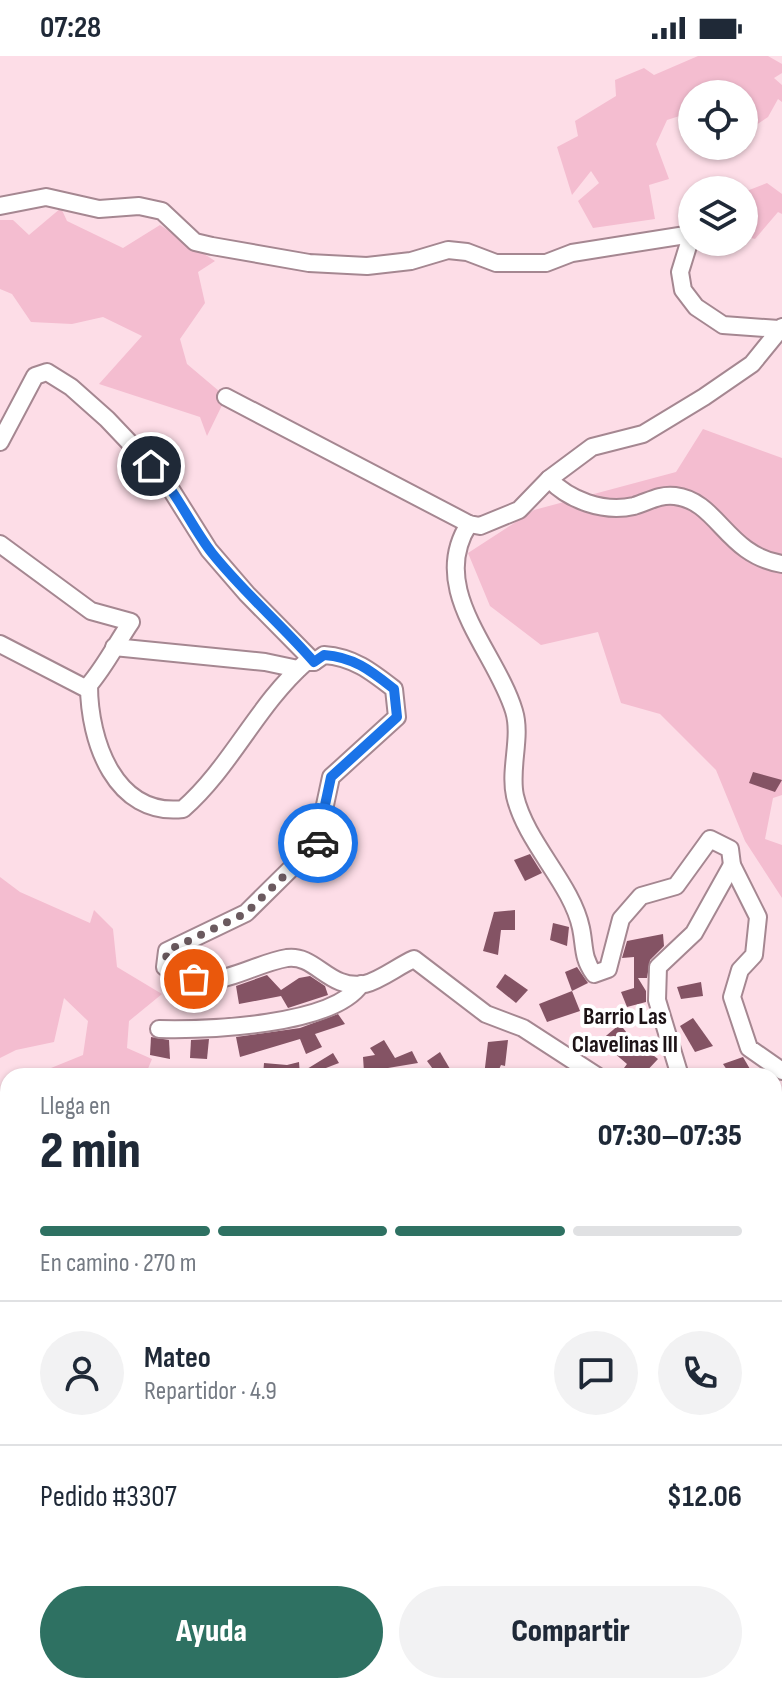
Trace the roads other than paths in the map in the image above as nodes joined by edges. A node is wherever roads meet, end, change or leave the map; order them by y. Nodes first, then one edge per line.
1 (0, 206) edge
2 (678, 237) edge
3 (685, 256) edge
4 (781, 328) edge
5 (226, 397) dead end
6 (0, 442) edge
7 (549, 479) junction
8 (469, 524) junction
9 (0, 544) edge
10 (782, 564) edge
11 (0, 644) edge
12 (114, 647) junction
13 (306, 666) junction
14 (89, 690) junction
15 (732, 865) junction
16 (361, 984) junction
17 (159, 1029) dead end
18 (585, 1068) edge
19 (678, 1068) edge
20 (778, 1068) edge

1 - 2 street
3 - 4 street
4 - 7 street
5 - 8 street
6 - 13 street
7 - 8 street
7 - 10 street
8 - 15 street
9 - 12 street
11 - 14 street
12 - 13 street
12 - 14 street
13 - 14 street
13 - 16 street
15 - 19 street
15 - 20 street
16 - 17 street
16 - 18 street

